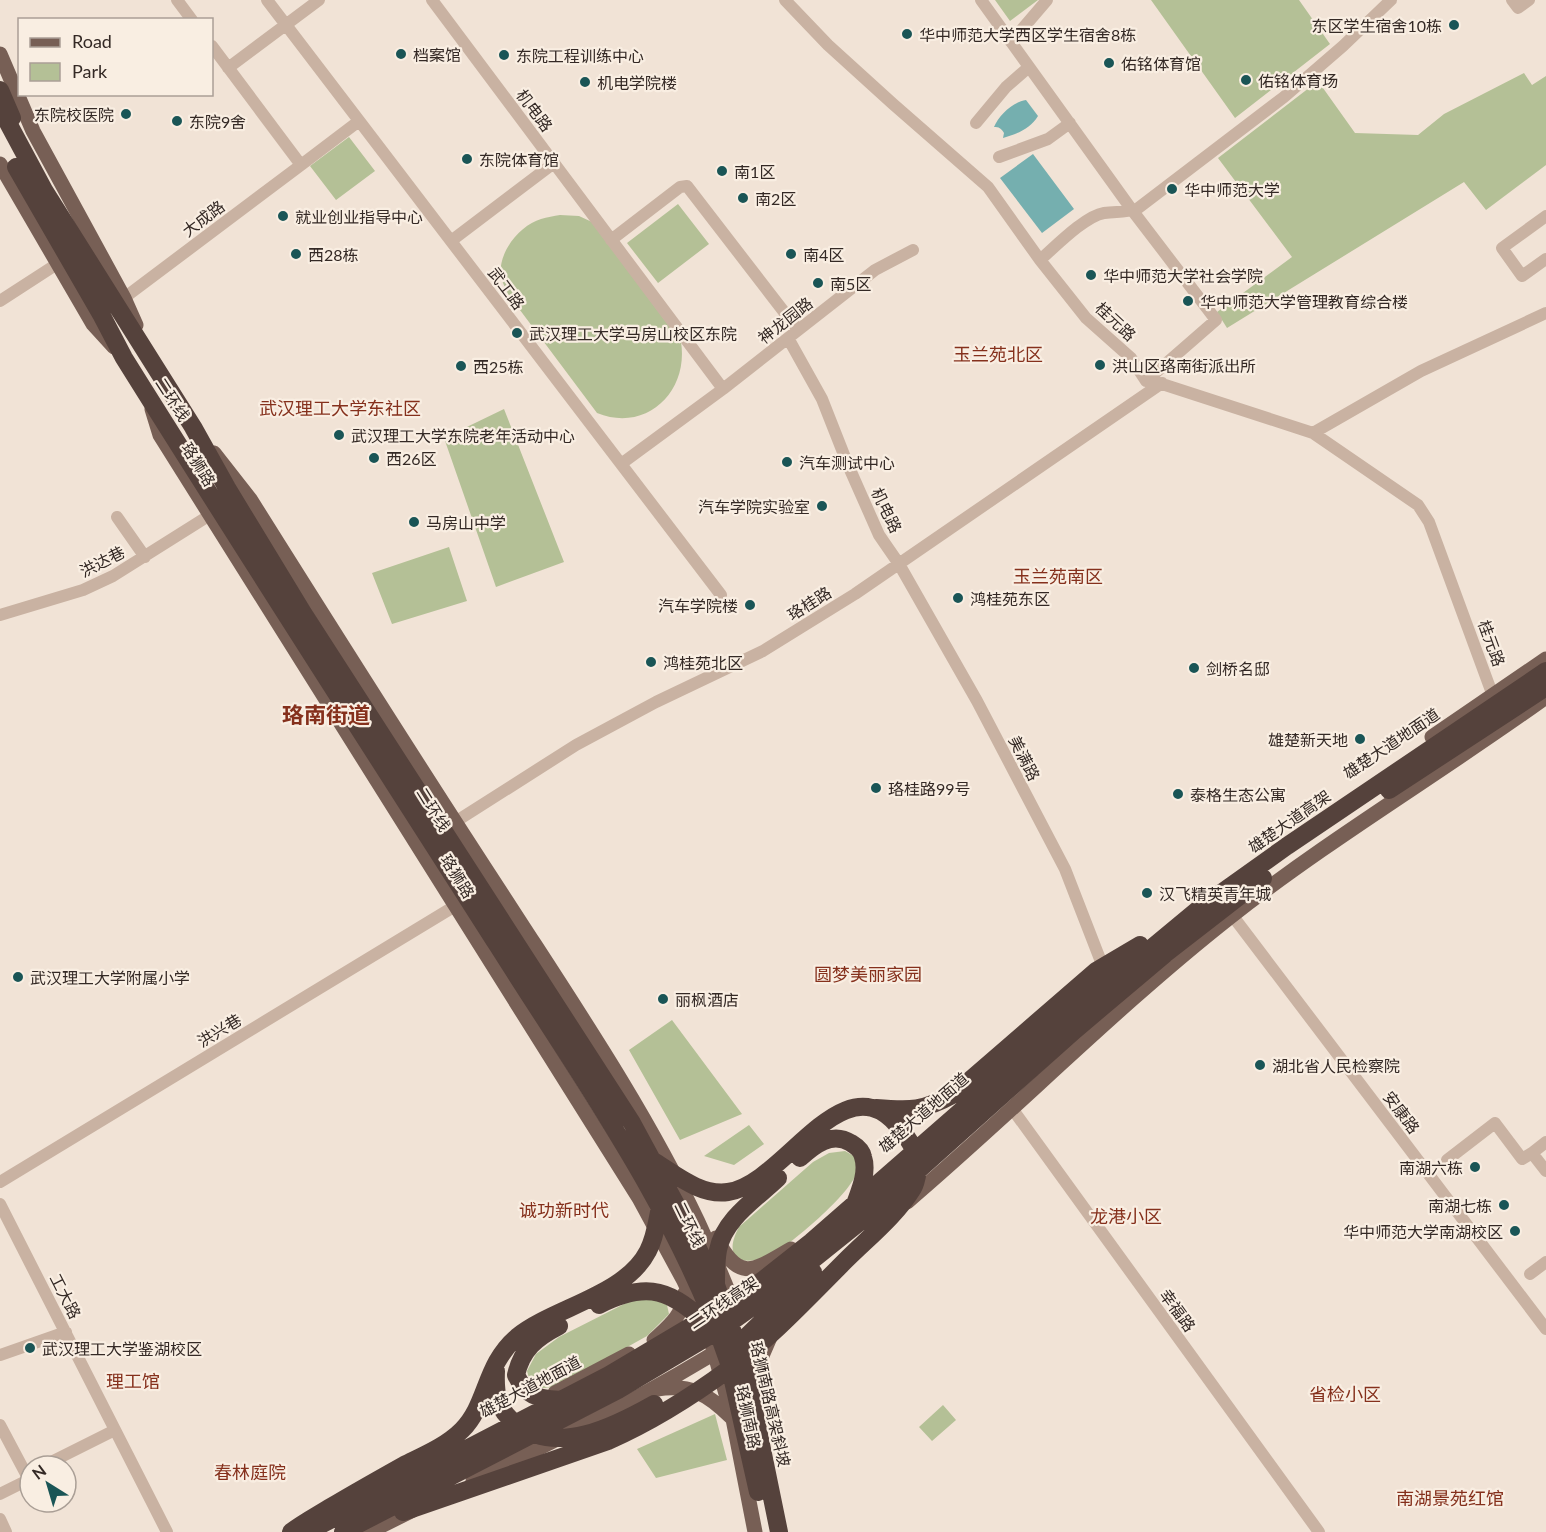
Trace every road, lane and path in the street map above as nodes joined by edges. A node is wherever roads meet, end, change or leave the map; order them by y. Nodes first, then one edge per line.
1 (177, 0) edge
2 (267, 0) edge
3 (319, 0) edge
4 (432, 0) edge
5 (785, 0) edge
6 (981, 0) edge
7 (1047, 0) edge
8 (1391, 0) edge
9 (1529, 0) edge
10 (1515, 4) edge
11 (190, 18) edge
12 (286, 25) junction
13 (1011, 42) junction
14 (213, 47) edge
15 (0, 54) edge
16 (1029, 67) junction
17 (228, 68) junction
18 (0, 90) edge
19 (0, 108) edge
20 (359, 121) junction
21 (976, 123) dead end
22 (1070, 123) junction
23 (0, 136) edge
24 (999, 157) dead end
25 (554, 163) junction
26 (0, 164) edge
27 (301, 165) junction
28 (1132, 210) junction
29 (1546, 216) edge
30 (611, 240) junction
31 (451, 241) junction
32 (81, 250) junction
33 (913, 250) dead end
34 (1546, 259) edge
35 (1040, 260) junction
36 (57, 264) junction
37 (124, 298) junction
38 (0, 301) edge
39 (1546, 313) edge
40 (793, 334) junction
41 (150, 357) junction
42 (124, 358) junction
43 (1146, 381) junction
44 (1162, 383) junction
45 (723, 389) junction
46 (148, 398) junction
47 (193, 427) junction
48 (1313, 433) junction
49 (621, 464) junction
50 (210, 515) junction
51 (117, 517) dead end
52 (145, 557) junction
53 (899, 564) junction
54 (721, 595) dead end
55 (0, 615) edge
56 (1546, 659) edge
57 (1546, 671) edge
58 (1546, 687) edge
59 (1493, 696) junction
60 (1546, 697) edge
61 (455, 822) junction
62 (455, 906) junction
63 (1200, 908) junction
64 (1232, 915) junction
65 (1106, 975) junction
66 (1070, 1025) junction
67 (569, 1041) junction
68 (872, 1107) junction
69 (1011, 1107) junction
70 (1546, 1142) edge
71 (1532, 1153) junction
72 (1447, 1160) dead end
73 (653, 1161) junction
74 (1546, 1171) edge
75 (0, 1182) edge
76 (686, 1198) junction
77 (0, 1204) edge
78 (660, 1208) junction
79 (860, 1211) junction
80 (791, 1249) junction
81 (1546, 1262) edge
82 (1530, 1274) dead end
83 (684, 1281) junction
84 (723, 1289) junction
85 (788, 1304) junction
86 (699, 1312) junction
87 (1546, 1329) edge
88 (66, 1332) junction
89 (742, 1336) junction
90 (654, 1340) junction
91 (718, 1348) junction
92 (0, 1355) edge
93 (497, 1360) junction
94 (755, 1387) junction
95 (651, 1390) junction
96 (557, 1402) junction
97 (733, 1419) junction
98 (0, 1425) edge
99 (117, 1433) junction
100 (70, 1454) edge
101 (78, 1454) edge
102 (18, 1456) edge
103 (18, 1480) edge
104 (18, 1482) edge
105 (0, 1487) edge
106 (0, 1494) edge
107 (0, 1519) edge
108 (355, 1530) edge
109 (6, 1532) edge
110 (167, 1532) edge
111 (286, 1532) edge
112 (291, 1532) edge
113 (307, 1532) edge
114 (755, 1532) edge
115 (767, 1532) edge
116 (778, 1532) edge
117 (785, 1532) edge
118 (1319, 1532) edge

1 - 11 street
2 - 12 street, 武工路
3 - 12 street
4 - 25 street, 机电路
5 - 35 street, 桂元路
6 - 13 street
7 - 13 street
8 - 28 street
9 - 10 street
12 - 17 street
12 - 20 street, 武工路
13 - 16 street
14 - 17 street
15 - 37 main road
16 - 21 street
16 - 22 street
17 - 27 street
18 - 32 highway
19 - 32 highway, 二环线
20 - 27 street, 大成路
20 - 31 street, 武工路
22 - 24 street
22 - 28 street
23 - 42 highway, 二环线
25 - 30 street, 机电路
25 - 31 street
26 - 36 main road
27 - 37 street, 大成路
28 - 35 street
28 - 43 street
29 - 34 street
30 - 40 street, 机电路
30 - 45 street, 机电路
31 - 49 street, 武工路
32 - 41 highway, 二环线
33 - 40 street, 神龙园路
35 - 43 street, 桂元路
36 - 38 street
36 - 42 main road
37 - 41 main road
39 - 48 street
40 - 45 street, 神龙园路
40 - 53 street, 机电路
41 - 47 highway, 二环线
42 - 46 highway, 二环线
43 - 44 street, 桂元路
44 - 48 street, 桂元路
44 - 53 street, 珞桂路
45 - 49 street, 神龙园路
46 - 50 main road, 珞狮路
46 - 67 highway, 二环线
47 - 61 main road, 珞狮路
47 - 67 highway, 二环线
48 - 59 street, 桂元路
49 - 54 street, 武工路
50 - 52 street, 洪达巷
50 - 62 main road, 珞狮路
51 - 52 street
52 - 55 street, 洪达巷
53 - 61 street, 珞桂路
53 - 65 street, 美满路
56 - 59 main road, 雄楚大道地面道
57 - 63 highway, 雄楚大道高架
58 - 66 highway, 雄楚大道高架
59 - 65 main road, 雄楚大道地面道
60 - 64 main road
61 - 76 main road, 珞狮路
62 - 75 street, 洪兴巷
62 - 83 main road, 珞狮路
63 - 66 highway, 雄楚大道高架
63 - 68 highway
64 - 69 main road
64 - 87 street, 安康路
65 - 80 main road, 雄楚大道地面道
66 - 79 highway, 二环线高架
67 - 73 highway, 珞狮南路高架斜坡
67 - 78 highway, 二环线
68 - 73 highway
68 - 108 highway
69 - 85 main road
69 - 118 street, 幸福路
70 - 71 street
71 - 72 street
71 - 74 street
73 - 84 highway, 珞狮南路高架斜坡
76 - 80 main road
76 - 84 main road, 珞狮路
77 - 88 street, 工大路
78 - 91 highway, 二环线
78 - 93 highway
79 - 84 highway
79 - 93 highway
79 - 96 highway
79 - 108 highway, 二环线高架
80 - 84 main road, 雄楚大道地面道
81 - 82 street
83 - 86 main road, 珞狮路
83 - 90 main road
84 - 86 main road, 雄楚大道地面道
84 - 89 main road, 珞狮路
84 - 116 highway, 珞狮南路高架斜坡
85 - 89 main road
85 - 94 main road
86 - 90 main road, 雄楚大道地面道
86 - 91 main road, 珞狮南路
88 - 92 street
88 - 99 street, 工大路
89 - 91 main road
89 - 94 main road, 珞狮南路
90 - 111 main road, 雄楚大道地面道
91 - 95 main road
91 - 96 highway
91 - 97 main road, 珞狮南路
91 - 115 highway, 二环线
93 - 112 highway
94 - 117 main road, 珞狮南路
95 - 97 main road
95 - 108 main road
96 - 113 highway
97 - 114 main road, 珞狮南路
98 - 102 street
99 - 100 street
99 - 101 street
99 - 110 street, 工大路
103 - 105 street
104 - 106 street
107 - 109 street

